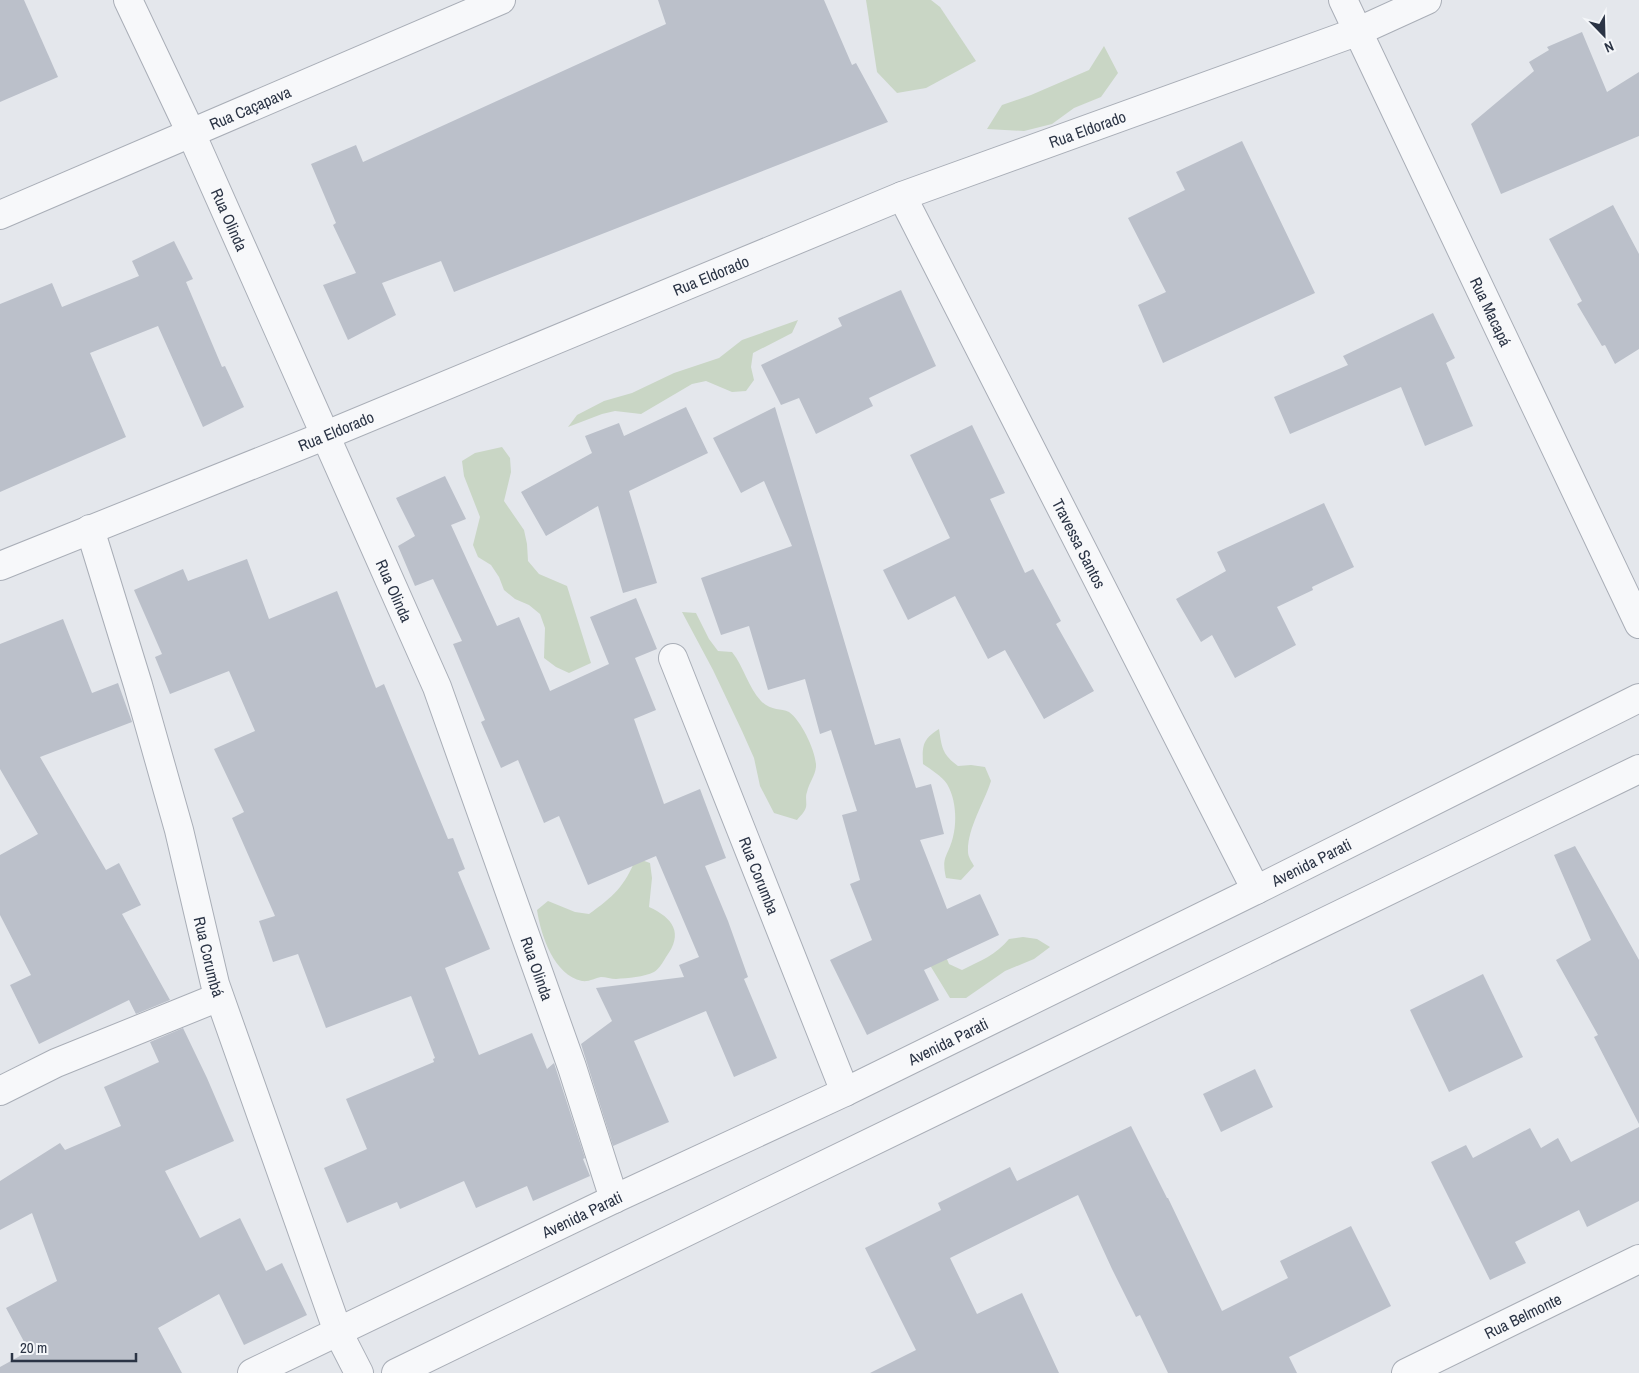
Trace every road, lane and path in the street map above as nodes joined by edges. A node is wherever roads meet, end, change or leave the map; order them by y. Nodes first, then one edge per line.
1 (128, 0) edge
2 (501, 0) edge
3 (1343, 0) edge
4 (1427, 0) edge
5 (1359, 31) junction
6 (191, 133) junction
7 (902, 196) junction
8 (0, 215) edge
9 (324, 436) junction
10 (90, 529) junction
11 (0, 566) edge
12 (1639, 624) edge
13 (673, 658) dead end
14 (1639, 698) edge
15 (1639, 768) edge
16 (1256, 890) junction
17 (219, 997) junction
18 (0, 1091) edge
19 (846, 1092) junction
20 (614, 1199) junction
21 (1639, 1259) edge
22 (338, 1332) junction
23 (252, 1373) edge
24 (358, 1373) edge
25 (396, 1373) edge
26 (1406, 1373) edge

1 - 6 street, Rua Olinda
2 - 6 street, Rua Caçapava
3 - 5 street, Rua Macapá
4 - 5 street, Rua Eldorado
5 - 7 street, Rua Eldorado
5 - 12 street, Rua Macapá
6 - 8 street, Rua Caçapava
6 - 9 street, Rua Olinda
7 - 9 street, Rua Eldorado
7 - 16 street, Travessa Santos
9 - 10 street, Rua Eldorado
9 - 20 street, Rua Olinda
10 - 11 street, Rua Eldorado
10 - 17 street, Rua Corumbá
13 - 19 street, Rua Corumba
14 - 16 street, Avenida Parati
15 - 25 street
16 - 19 street, Avenida Parati
17 - 18 street
17 - 22 street, Rua Corumbá
19 - 20 street, Avenida Parati
20 - 22 street, Avenida Parati
21 - 26 street, Rua Belmonte
22 - 23 street, Avenida Parati
22 - 24 street, Rua Corumbá

